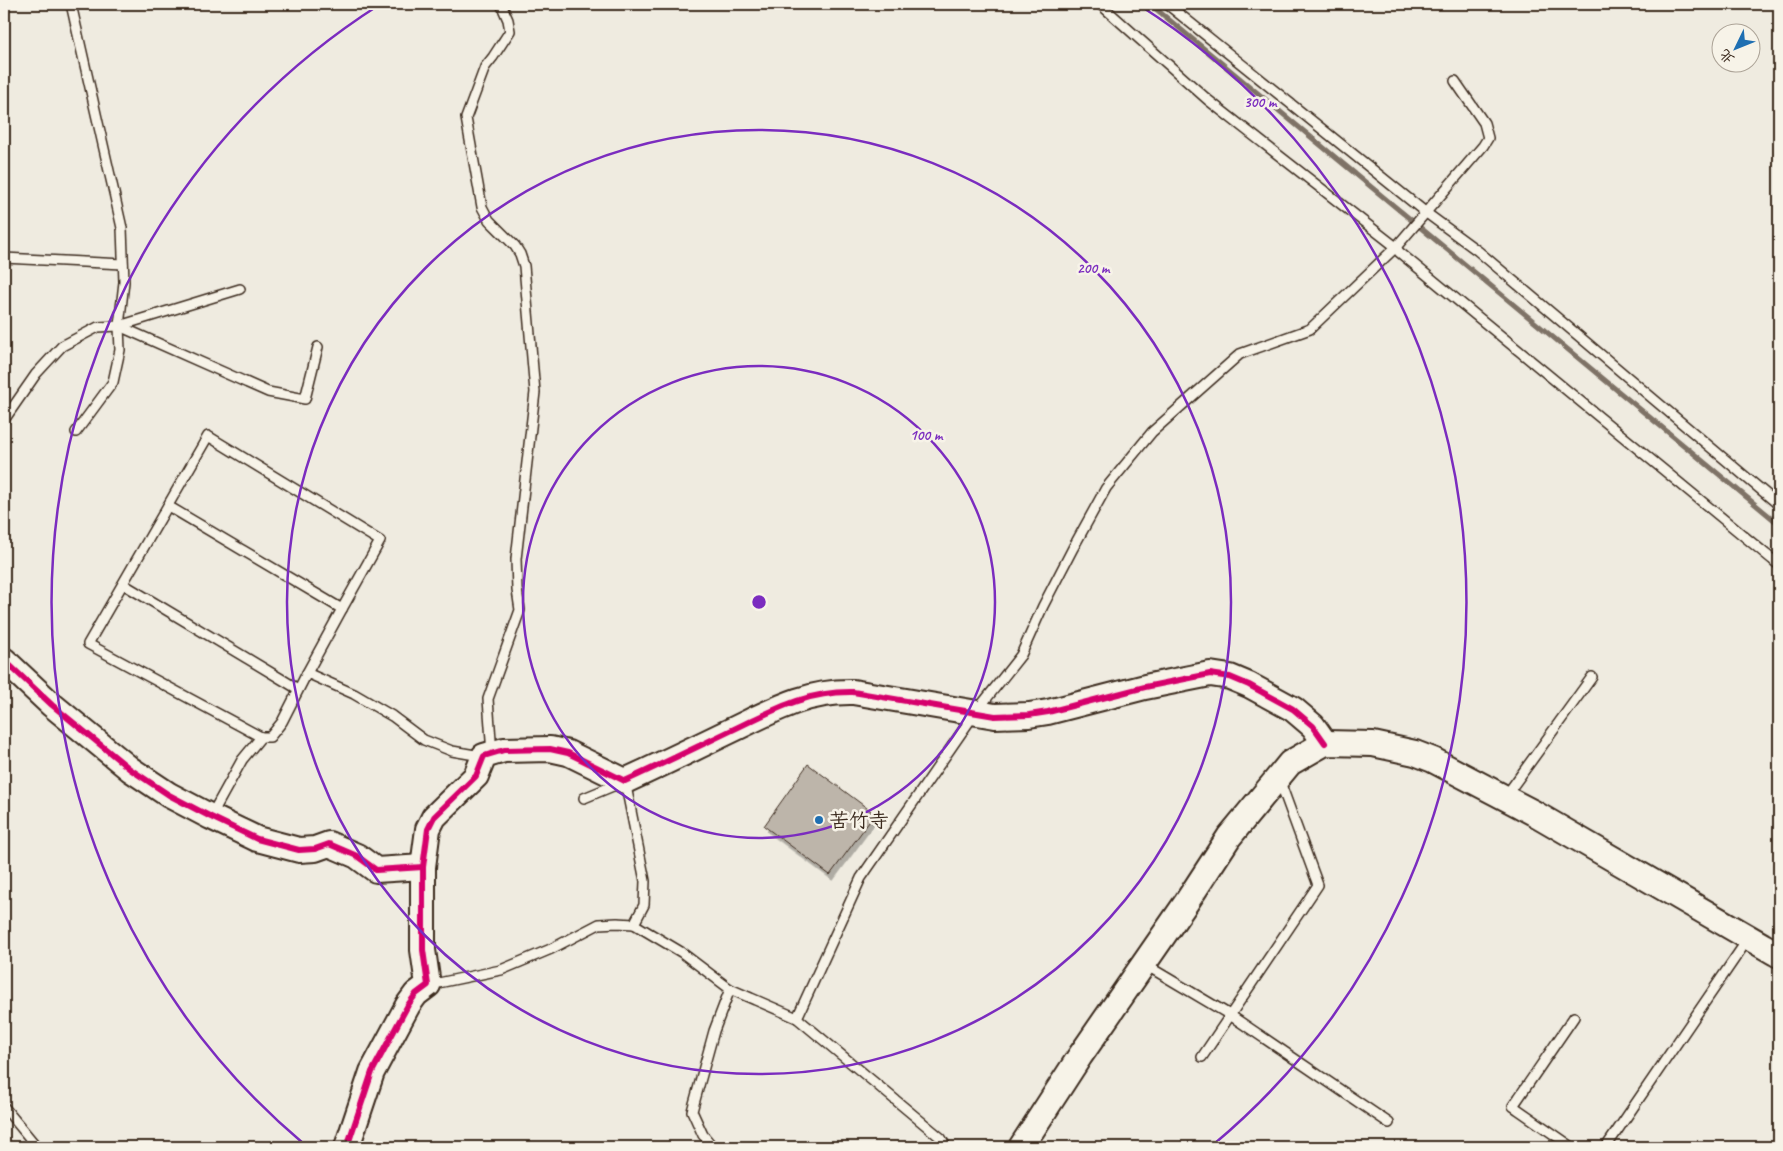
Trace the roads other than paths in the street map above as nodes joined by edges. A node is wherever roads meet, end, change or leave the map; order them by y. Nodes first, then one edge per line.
1 (71, 4) edge
2 (501, 4) edge
3 (1100, 4) edge
4 (1168, 4) edge
5 (1455, 81) dead end
6 (1425, 212) junction
7 (1396, 247) junction
8 (4, 258) edge
9 (123, 264) junction
10 (240, 289) dead end
11 (119, 326) junction
12 (318, 347) dead end
13 (4, 420) edge
14 (76, 432) dead end
15 (1779, 505) edge
16 (168, 506) junction
17 (1779, 565) edge
18 (123, 584) junction
19 (342, 609) junction
20 (4, 660) edge
21 (307, 673) junction
22 (1592, 677) dead end
23 (298, 689) junction
24 (975, 713) junction
25 (261, 737) junction
26 (1325, 743) junction
27 (488, 755) junction
28 (1278, 777) junction
29 (626, 781) junction
30 (584, 798) dead end
31 (1505, 798) junction
32 (211, 817) junction
33 (423, 867) junction
34 (634, 924) junction
35 (1749, 938) junction
36 (1779, 955) edge
37 (1144, 964) junction
38 (428, 985) junction
39 (730, 989) junction
40 (1230, 1015) junction
41 (1574, 1017) dead end
42 (797, 1018) junction
43 (1202, 1057) dead end
44 (4, 1106) edge
45 (1390, 1123) dead end
46 (37, 1147) edge
47 (347, 1147) edge
48 (713, 1147) edge
49 (946, 1147) edge
50 (1021, 1147) edge
51 (1572, 1147) edge
52 (1606, 1147) edge

1 - 9 lane
2 - 27 lane
3 - 7 lane
4 - 6 lane
5 - 6 lane
6 - 7 lane
6 - 15 lane
7 - 17 lane
7 - 24 lane
8 - 9 lane
9 - 11 lane
10 - 11 lane
11 - 12 lane
11 - 13 lane
11 - 14 lane
16 - 18 lane
16 - 19 lane
16 - 19 lane
18 - 23 lane
18 - 25 lane
19 - 21 lane
20 - 32 street
21 - 23 lane
21 - 27 lane
22 - 31 lane
23 - 25 lane
24 - 26 street
24 - 29 street
24 - 42 lane
25 - 32 lane
26 - 28 street
26 - 31 street
27 - 29 street
27 - 33 street
28 - 37 street
28 - 40 lane
29 - 30 lane
29 - 34 lane
31 - 35 street
32 - 33 street
33 - 38 street
34 - 38 lane
34 - 39 lane
35 - 36 street
35 - 52 lane
37 - 40 lane
37 - 50 street
38 - 47 street
39 - 42 lane
39 - 48 lane
40 - 43 lane
40 - 45 lane
41 - 51 lane
42 - 49 lane
44 - 46 lane

